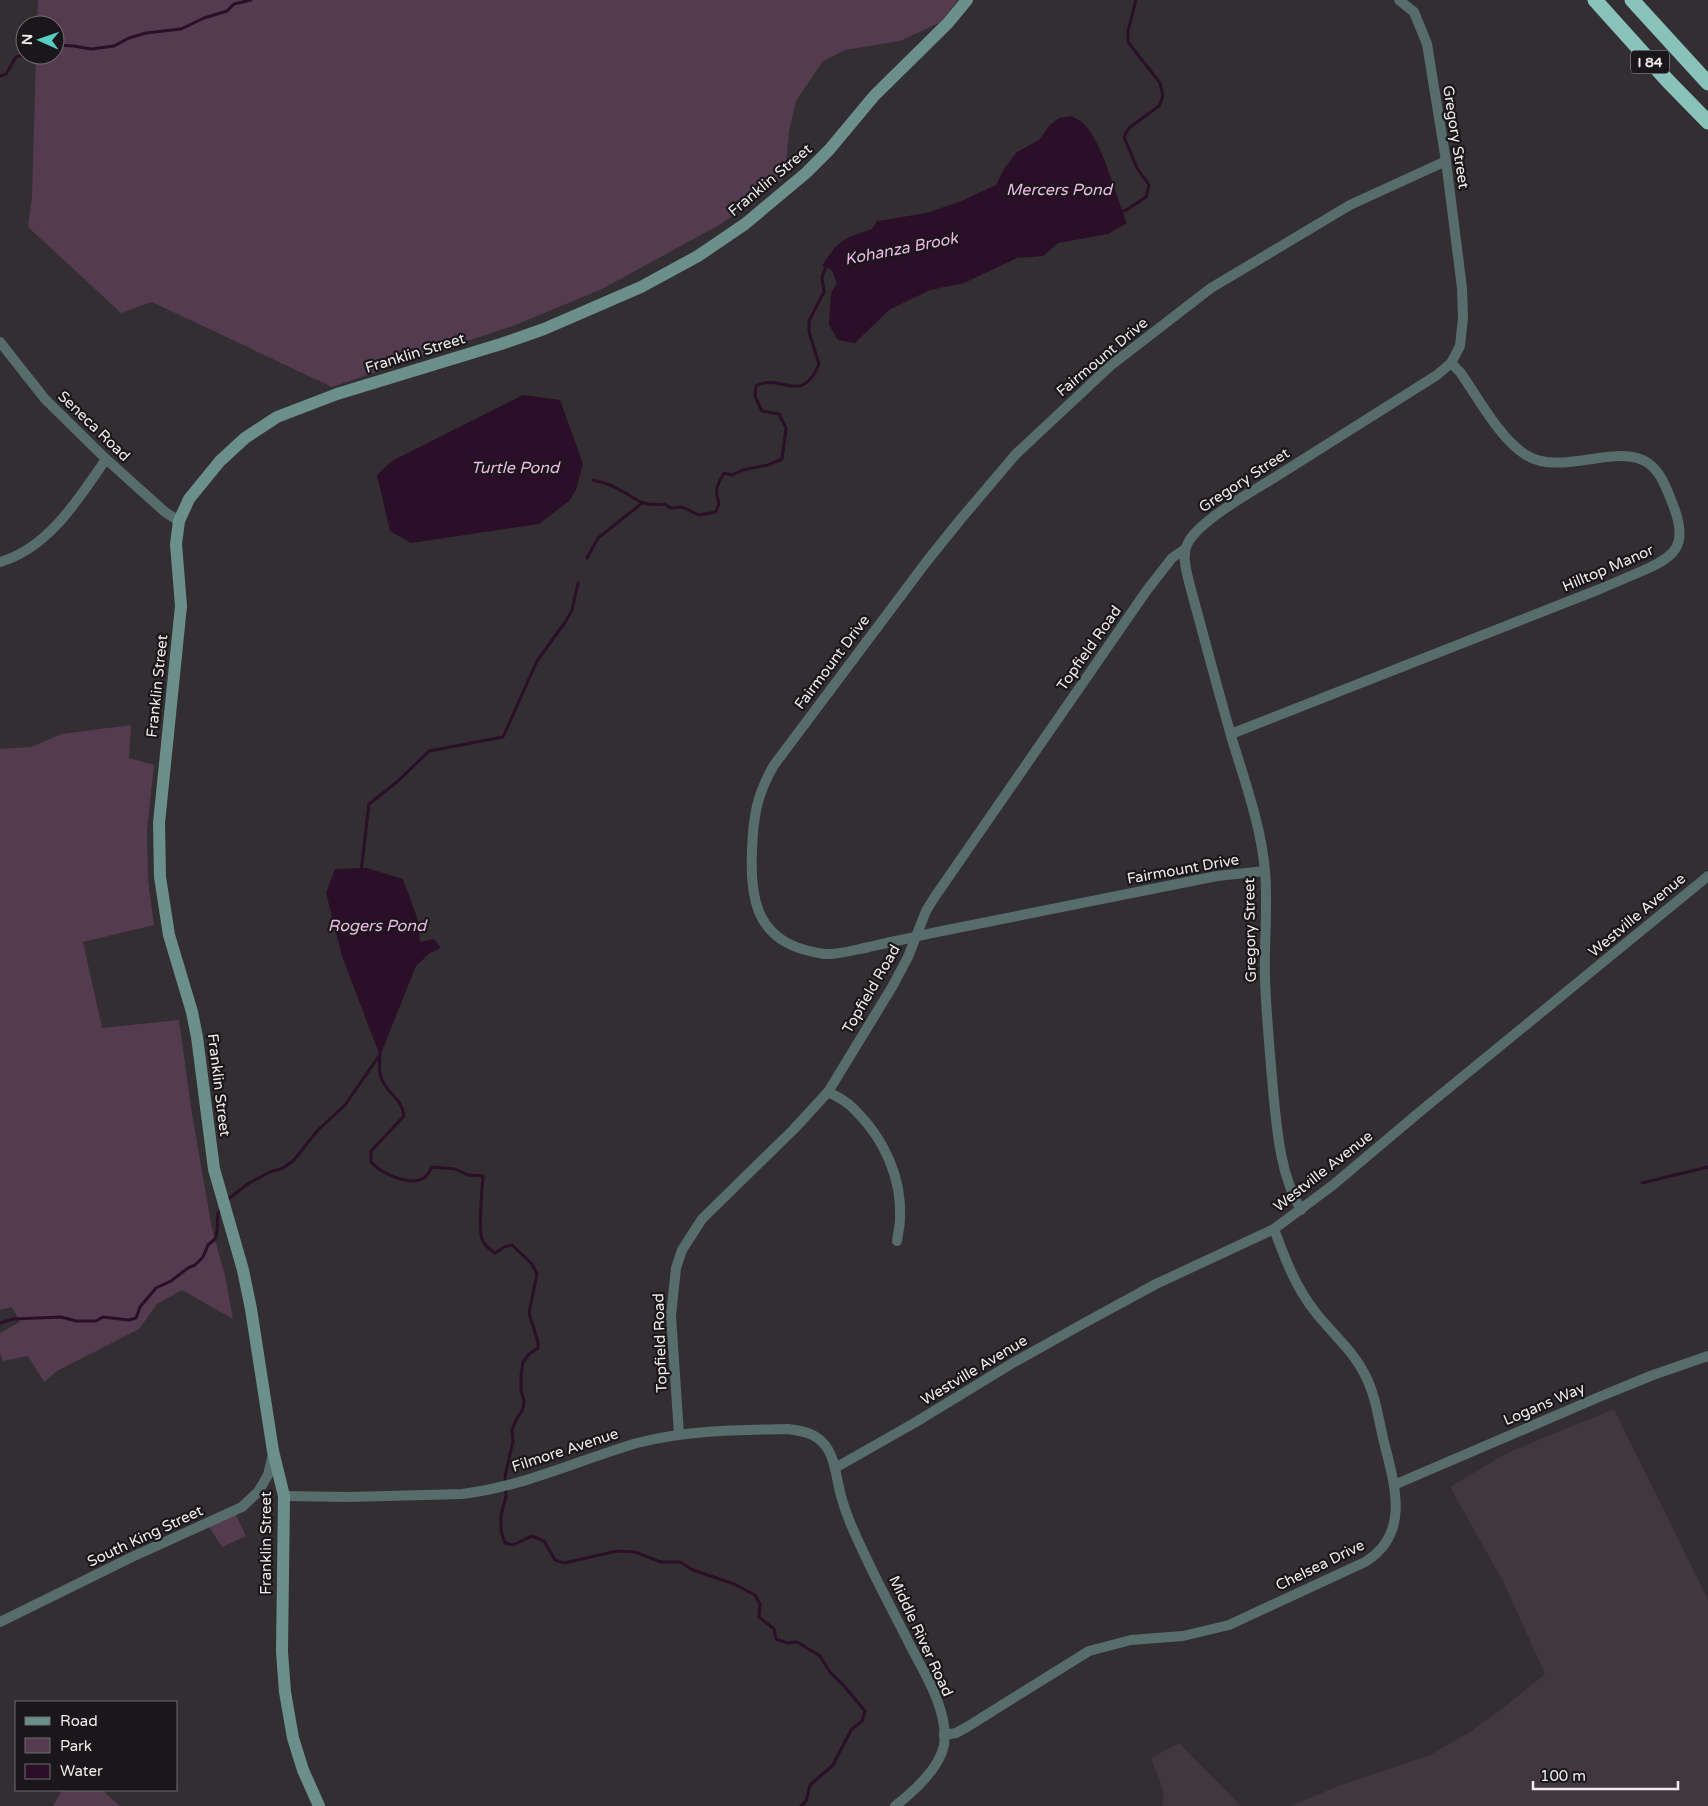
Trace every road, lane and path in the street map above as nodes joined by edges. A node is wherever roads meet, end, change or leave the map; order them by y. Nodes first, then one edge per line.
1 (967, 0) edge
2 (1399, 0) edge
3 (1595, 0) edge
4 (1632, 0) edge
5 (1708, 83) edge
6 (1708, 122) edge
7 (1446, 161) junction
8 (0, 342) edge
9 (1451, 363) junction
10 (106, 459) junction
11 (179, 521) junction
12 (1185, 549) junction
13 (0, 562) edge
14 (1231, 734) junction
15 (1264, 870) junction
16 (1708, 876) edge
17 (916, 936) junction
18 (828, 1092) junction
19 (1301, 1210) junction
20 (1274, 1229) junction
21 (897, 1241) dead end
22 (1708, 1356) edge
23 (679, 1434) junction
24 (274, 1451) junction
25 (835, 1468) junction
26 (1394, 1485) junction
27 (284, 1496) junction
28 (0, 1622) edge
29 (944, 1734) junction
30 (320, 1806) edge
31 (895, 1806) edge

1 - 11 main road, Franklin Street
2 - 7 street, Gregory Street
3 - 6 highway, I 84
4 - 5 highway, I 84
7 - 9 street, Gregory Street
7 - 17 street, Fairmount Drive
8 - 10 street, Seneca Road
9 - 12 street, Gregory Street
9 - 14 street, Hilltop Manor
10 - 11 street, Seneca Road
10 - 13 street
11 - 24 main road, Franklin Street
12 - 14 street, Gregory Street
12 - 17 street, Topfield Road
14 - 15 street, Gregory Street
15 - 17 street, Fairmount Drive
15 - 19 street, Gregory Street
16 - 19 street, Westville Avenue
17 - 18 street, Topfield Road
18 - 21 street
18 - 23 street, Topfield Road
19 - 20 street, Westville Avenue
20 - 25 street, Westville Avenue
20 - 26 street, Chelsea Drive
22 - 26 street, Logans Way
23 - 25 street, Filmore Avenue
23 - 27 street, Filmore Avenue
24 - 27 main road, Franklin Street
24 - 28 street, South King Street
25 - 29 street, Middle River Road
26 - 29 street, Chelsea Drive
27 - 30 main road, Franklin Street
29 - 31 street, Middle River Road

